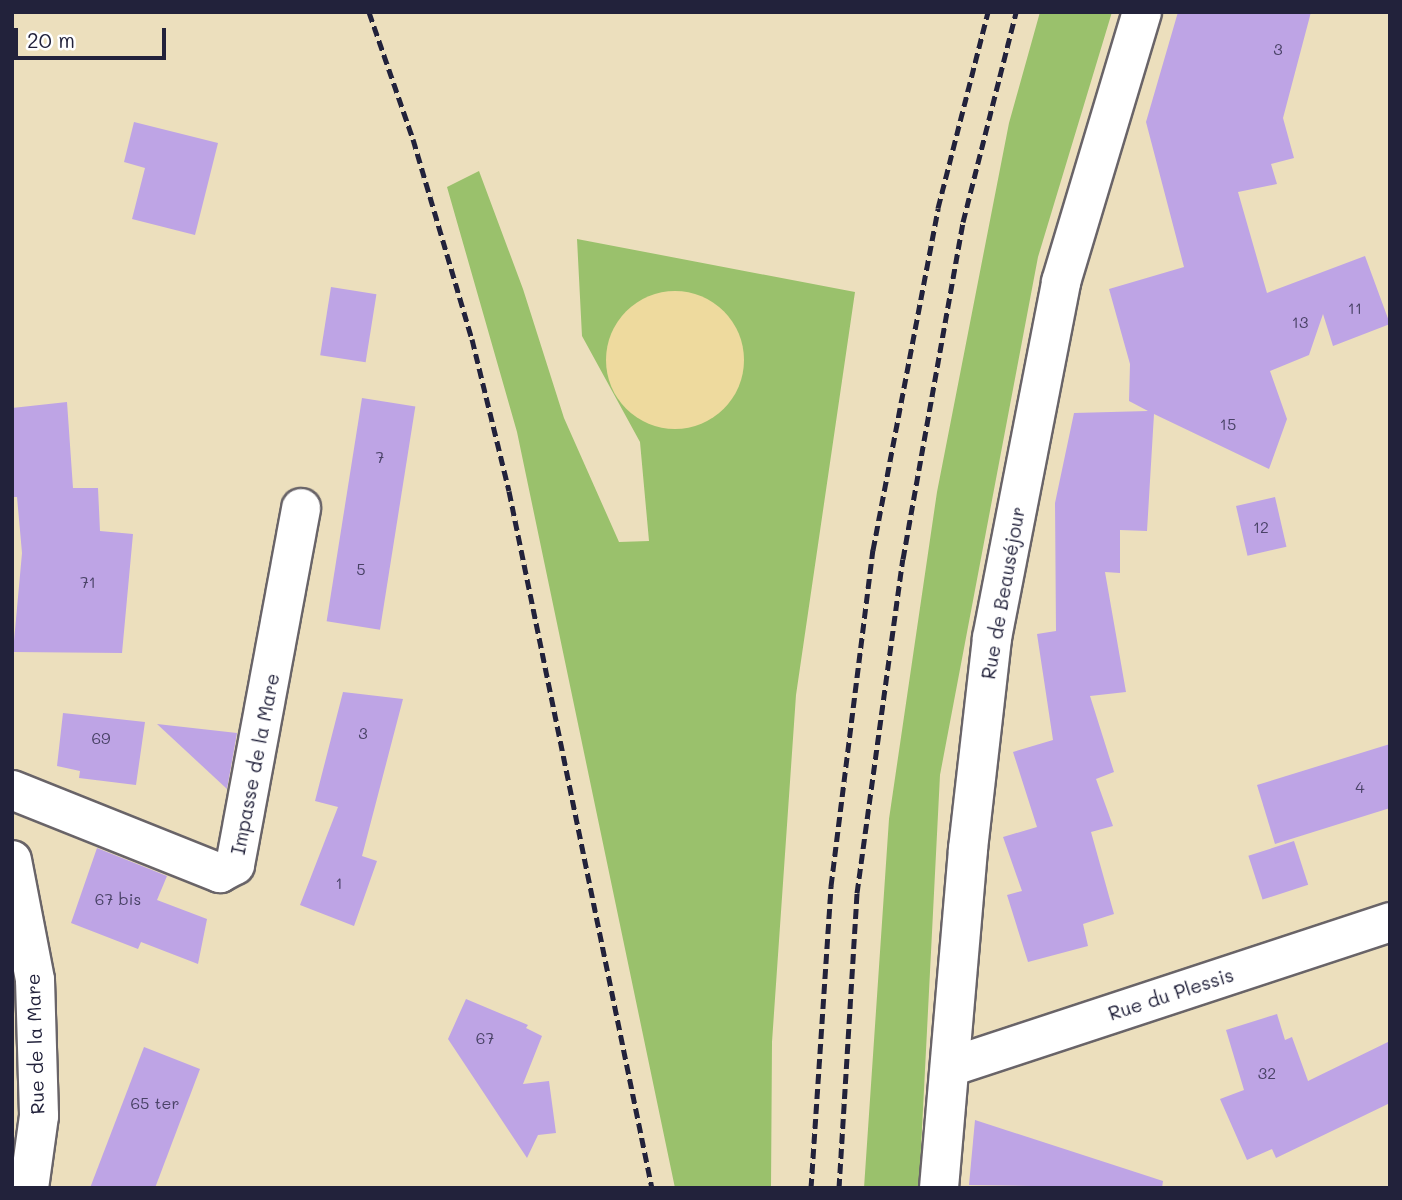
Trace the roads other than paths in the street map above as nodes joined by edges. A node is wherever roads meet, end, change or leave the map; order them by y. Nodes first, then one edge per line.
1 (1142, 12) edge
2 (301, 508) dead end
3 (12, 790) edge
4 (12, 860) edge
5 (1390, 922) edge
6 (953, 1066) junction
7 (29, 1188) edge
8 (940, 1188) edge

1 - 6 street, Rue de Beauséjour
2 - 3 street, Impasse de la Mare
4 - 7 street, Rue de la Mare
5 - 6 street, Rue du Plessis
6 - 8 street, Rue de Beauséjour

